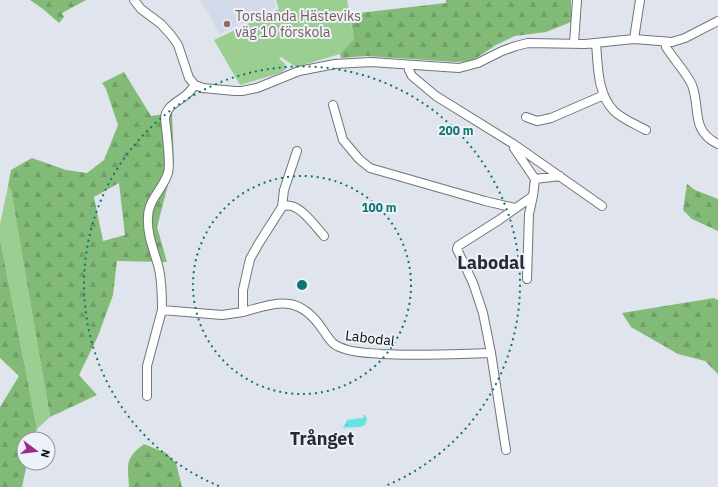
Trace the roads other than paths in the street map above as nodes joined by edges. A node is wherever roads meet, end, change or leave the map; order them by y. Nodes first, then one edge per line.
1 (134, 0) edge
2 (577, 0) edge
3 (640, 0) edge
4 (718, 21) edge
5 (634, 39) junction
6 (665, 42) junction
7 (596, 43) junction
8 (574, 44) junction
9 (408, 64) junction
10 (195, 85) junction
11 (604, 95) junction
12 (333, 105) dead end
13 (526, 117) dead end
14 (646, 130) dead end
15 (718, 144) edge
16 (515, 145) junction
17 (297, 151) dead end
18 (560, 176) junction
19 (535, 179) junction
20 (533, 196) junction
21 (602, 206) dead end
22 (282, 207) junction
23 (516, 208) junction
24 (324, 236) dead end
25 (527, 279) dead end
26 (162, 310) junction
27 (243, 312) junction
28 (491, 353) junction
29 (148, 396) dead end
30 (506, 450) dead end

1 - 10 street
2 - 8 street
3 - 5 street
4 - 6 street
5 - 6 street
5 - 7 street
6 - 15 street
7 - 8 street
7 - 11 street
8 - 9 street
9 - 10 street
9 - 16 street
10 - 26 street
11 - 13 street
11 - 14 street
12 - 23 street
16 - 18 street
16 - 19 street
17 - 22 street
18 - 19 street
18 - 21 street
19 - 20 street
20 - 23 street
20 - 25 street
22 - 24 street
22 - 27 street
23 - 28 street
26 - 27 street, Labodal
26 - 29 street
27 - 28 street, Labodal
28 - 30 street

